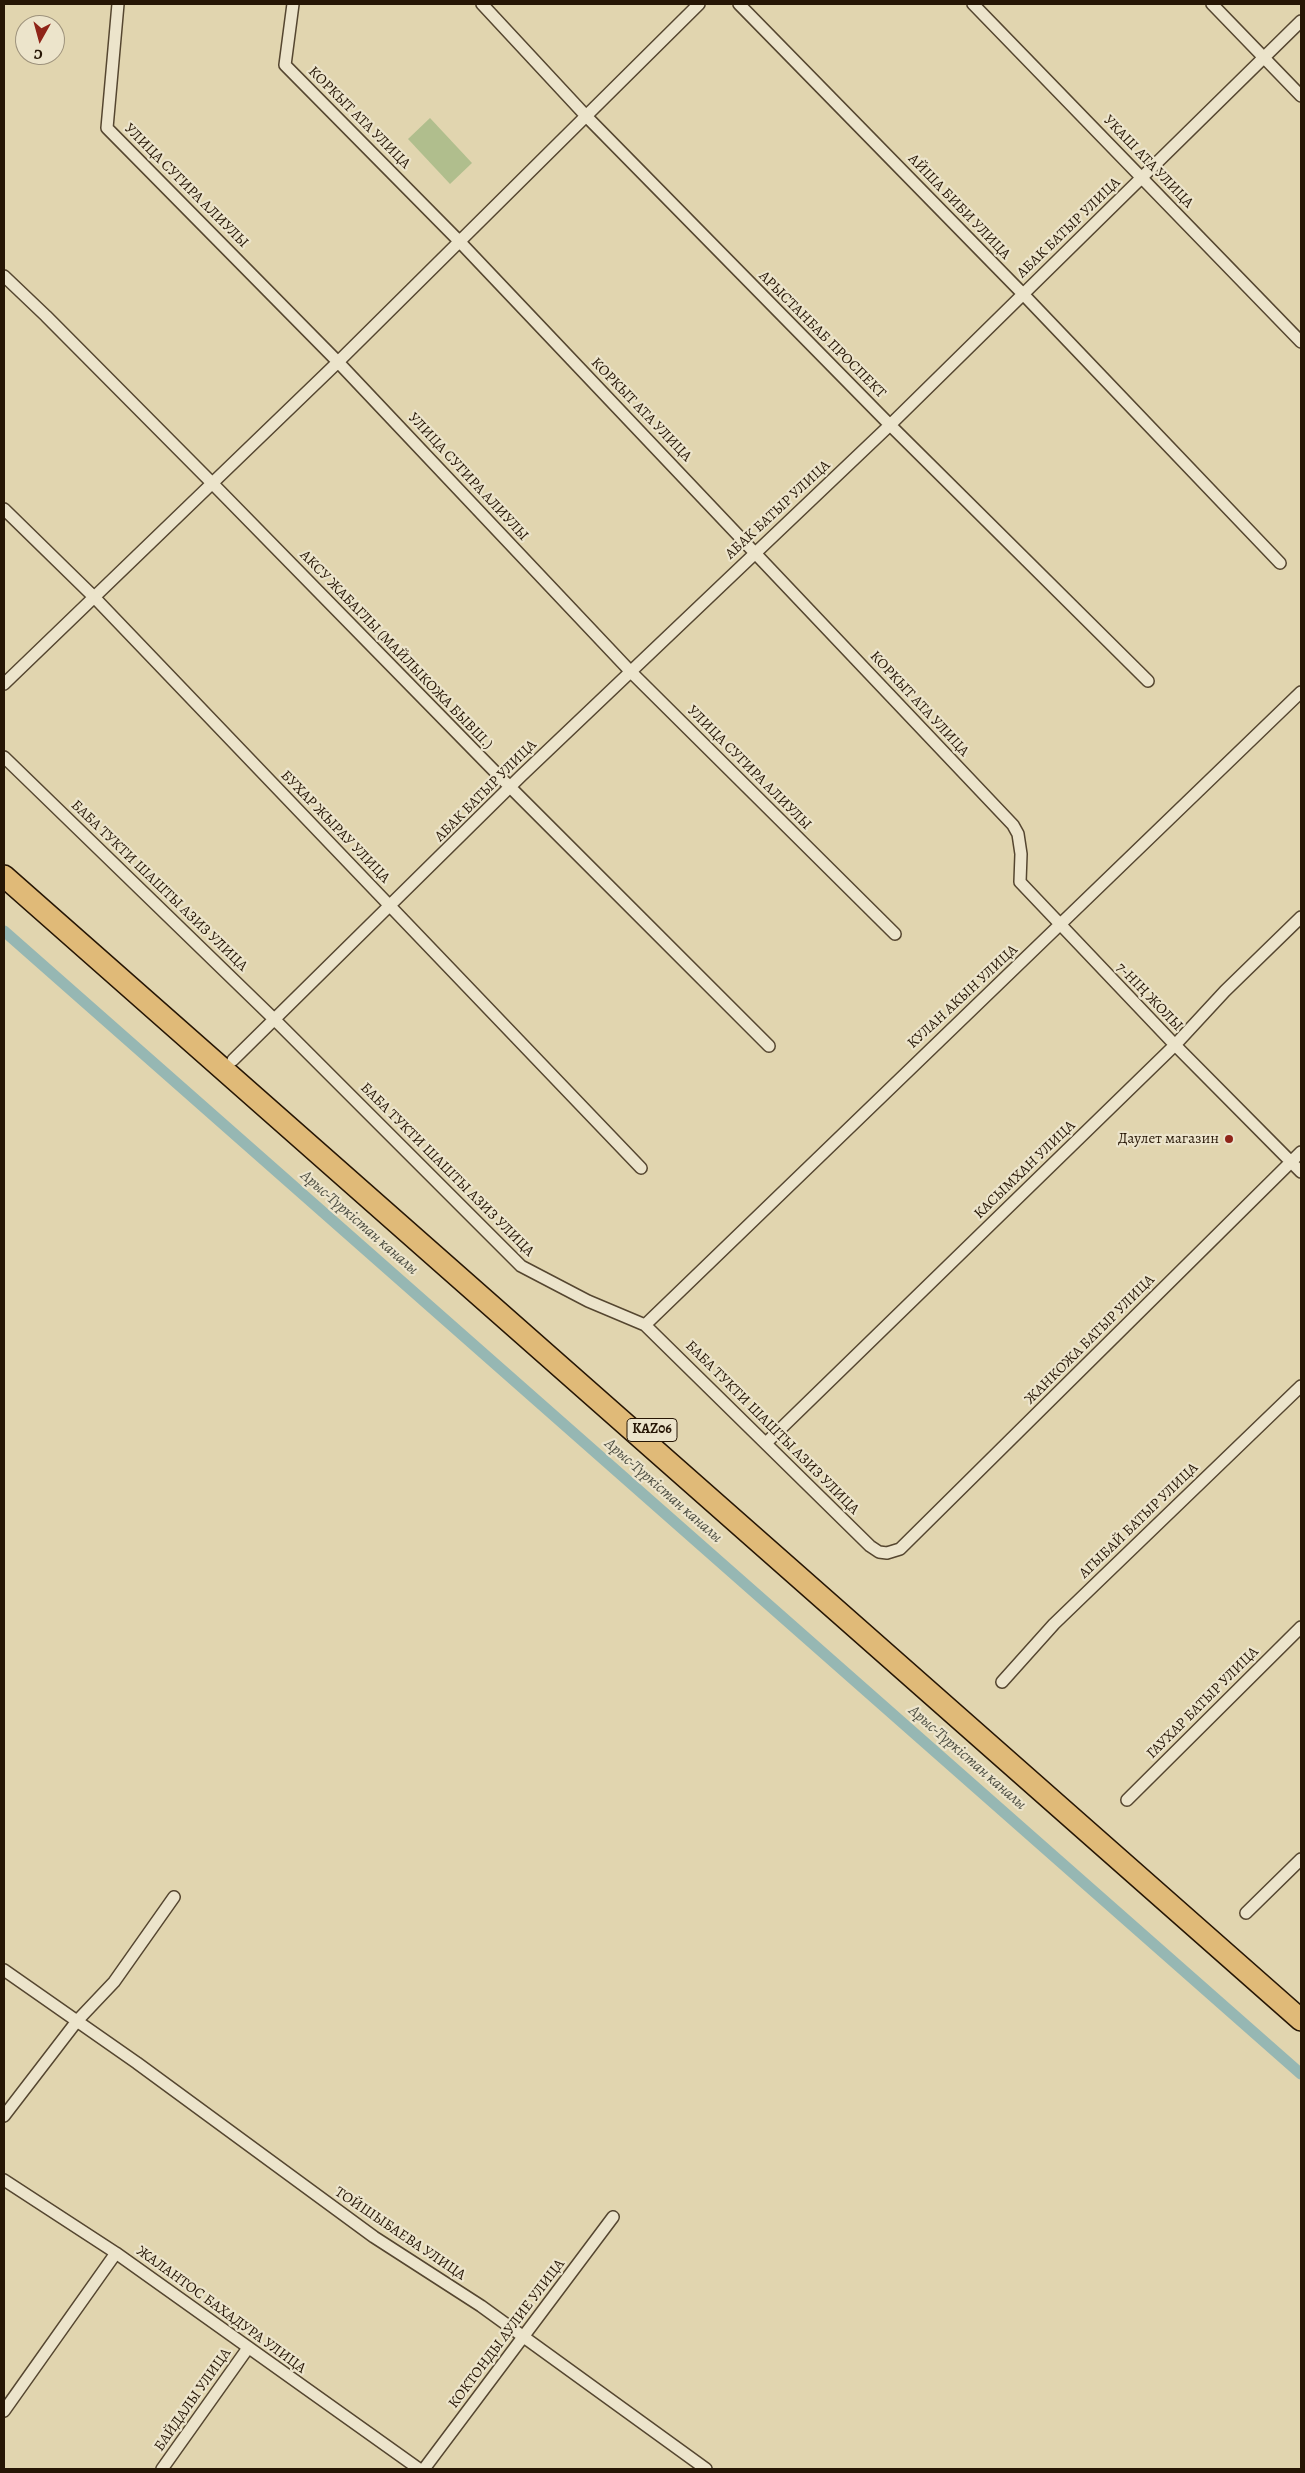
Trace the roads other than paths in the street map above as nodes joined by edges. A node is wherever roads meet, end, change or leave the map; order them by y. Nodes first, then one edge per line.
1 (118, 4) edge
2 (293, 4) edge
3 (482, 4) edge
4 (699, 4) edge
5 (739, 4) edge
6 (973, 4) edge
7 (1212, 4) edge
8 (1301, 21) edge
9 (1265, 58) junction
10 (1301, 96) edge
11 (587, 117) junction
12 (1142, 178) junction
13 (459, 240) junction
14 (4, 276) edge
15 (1023, 294) junction
16 (1301, 342) edge
17 (338, 362) junction
18 (890, 425) junction
19 (212, 483) junction
20 (4, 509) edge
21 (755, 552) junction
22 (1280, 563) dead end
23 (94, 597) junction
24 (631, 672) junction
25 (1148, 681) dead end
26 (4, 684) edge
27 (1301, 692) edge
28 (4, 758) edge
29 (510, 787) junction
30 (1013, 825) joint
31 (4, 859) edge
32 (4, 876) edge
33 (390, 907) junction
34 (1301, 917) edge
35 (1060, 926) junction
36 (895, 934) dead end
37 (275, 1020) junction
38 (1174, 1045) junction
39 (769, 1046) dead end
40 (233, 1060) junction
41 (1301, 1152) edge
42 (1291, 1162) junction
43 (641, 1168) dead end
44 (1301, 1172) edge
45 (645, 1325) junction
46 (1301, 1386) edge
47 (766, 1443) junction
48 (900, 1550) joint
49 (1301, 1627) edge
50 (1002, 1682) dead end
51 (1127, 1800) dead end
52 (1301, 1859) edge
53 (174, 1897) dead end
54 (1246, 1913) dead end
55 (4, 1970) edge
56 (1301, 2002) edge
57 (1301, 2020) edge
58 (77, 2021) junction
59 (4, 2116) edge
60 (4, 2180) edge
61 (613, 2217) dead end
62 (116, 2253) junction
63 (522, 2338) junction
64 (248, 2348) junction
65 (4, 2411) edge
66 (162, 2469) edge
67 (419, 2469) edge
68 (424, 2469) edge
69 (706, 2469) edge

1 - 17 street, УЛИЦА СУГИРА АЛИУЛЫ
2 - 13 street, КОРКЫТ АТА УЛИЦА
3 - 11 street, АРЫСТАНБАБ ПРОСПЕКТ
4 - 11 street
5 - 15 street, АЙША БИБИ УЛИЦА
6 - 12 street, УКАШ АТА УЛИЦА
7 - 9 street
8 - 9 street, АБАК БАТЫР УЛИЦА
9 - 10 street
9 - 12 street, АБАК БАТЫР УЛИЦА
11 - 13 street
11 - 18 street, АРЫСТАНБАБ ПРОСПЕКТ
12 - 15 street, АБАК БАТЫР УЛИЦА
12 - 16 street, УКАШ АТА УЛИЦА
13 - 17 street
13 - 21 street, КОРКЫТ АТА УЛИЦА
14 - 19 street, АКСУ ЖАБАГЛЫ (МАЙЛЫКОЖА БЫВШ.)
15 - 18 street, АБАК БАТЫР УЛИЦА
15 - 22 street, АЙША БИБИ УЛИЦА
17 - 19 street
17 - 24 street, УЛИЦА СУГИРА АЛИУЛЫ
18 - 21 street, АБАК БАТЫР УЛИЦА
18 - 25 street, АРЫСТАНБАБ ПРОСПЕКТ
19 - 23 street
19 - 29 street, АКСУ ЖАБАГЛЫ (МАЙЛЫКОЖА БЫВШ.)
20 - 23 street, БУХАР ЖЫРАУ УЛИЦА
21 - 24 street, АБАК БАТЫР УЛИЦА
21 - 30 street, КОРКЫТ АТА УЛИЦА
23 - 26 street
23 - 33 street, БУХАР ЖЫРАУ УЛИЦА
24 - 29 street, АБАК БАТЫР УЛИЦА
24 - 36 street, УЛИЦА СУГИРА АЛИУЛЫ
27 - 35 street, КУЛАН АКЫН УЛИЦА
28 - 37 street, БАБА ТУКТИ ШАШТЫ АЗИЗ УЛИЦА
29 - 33 street, АБАК БАТЫР УЛИЦА
29 - 39 street, АКСУ ЖАБАГЛЫ (МАЙЛЫКОЖА БЫВШ.)
30 - 35 street, 7-НІҢ ЖОЛЫ
31 - 40 highway, KАZ06
32 - 57 highway, KАZ06
33 - 37 street, АБАК БАТЫР УЛИЦА
33 - 43 street, БУХАР ЖЫРАУ УЛИЦА
34 - 38 street, КАСЫМХАН УЛИЦА
35 - 38 street, 7-НІҢ ЖОЛЫ
35 - 45 street, КУЛАН АКЫН УЛИЦА
37 - 40 street, АБАК БАТЫР УЛИЦА
37 - 45 street, БАБА ТУКТИ ШАШТЫ АЗИЗ УЛИЦА
38 - 42 street, 7-НІҢ ЖОЛЫ
38 - 47 street, КАСЫМХАН УЛИЦА
40 - 56 highway, KАZ06
41 - 42 street, ЖАНКОЖА БАТЫР УЛИЦА
42 - 44 street, 7-НІҢ ЖОЛЫ
42 - 48 street, ЖАНКОЖА БАТЫР УЛИЦА
45 - 47 street, БАБА ТУКТИ ШАШТЫ АЗИЗ УЛИЦА
46 - 50 street, АГЫБАЙ БАТЫР УЛИЦА
47 - 48 street, БАБА ТУКТИ ШАШТЫ АЗИЗ УЛИЦА
49 - 51 street, ГАУХАР БАТЫР УЛИЦА
52 - 54 street
53 - 58 street
55 - 58 street, ТОЙШЫБАЕВА УЛИЦА
58 - 59 street
58 - 63 street, ТОЙШЫБАЕВА УЛИЦА
60 - 62 street, ЖАЛАНТОС БАХАДУРА УЛИЦА
61 - 63 street, КОКТОНДЫ АУЛИЕ УЛИЦА
62 - 64 street, ЖАЛАНТОС БАХАДУРА УЛИЦА
62 - 65 street
63 - 68 street, КОКТОНДЫ АУЛИЕ УЛИЦА
63 - 69 street, ТОЙШЫБАЕВА УЛИЦА
64 - 66 street, БАЙДАЛЫ УЛИЦА
64 - 67 street, ЖАЛАНТОС БАХАДУРА УЛИЦА

